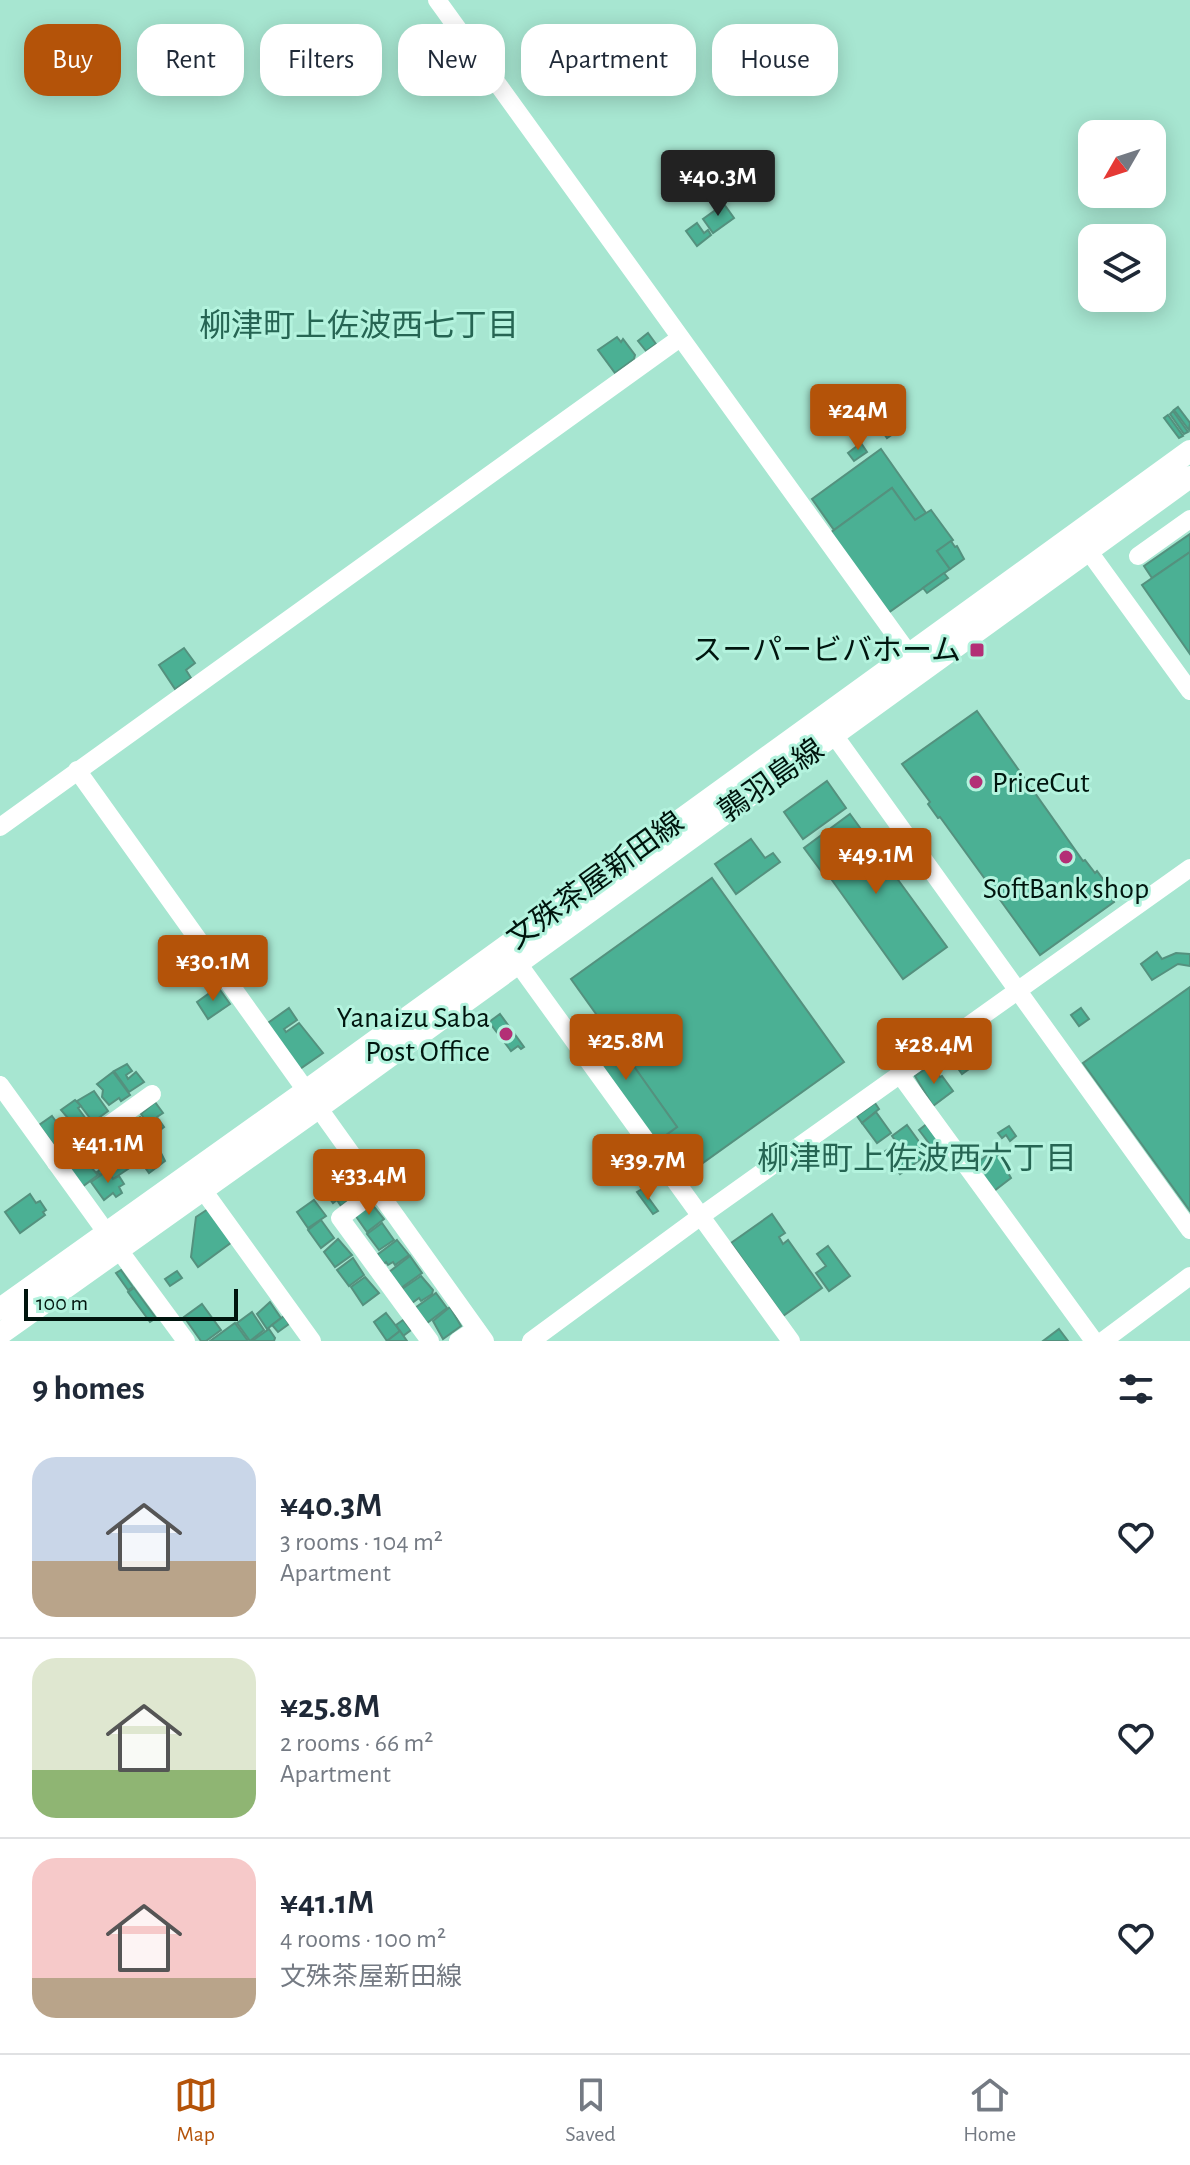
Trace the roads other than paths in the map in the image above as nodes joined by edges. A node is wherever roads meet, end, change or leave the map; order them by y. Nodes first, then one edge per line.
1 (437, 0) edge
2 (680, 338) junction
3 (1190, 451) edge
4 (1190, 477) edge
5 (1190, 519) edge
6 (1082, 542) junction
7 (1138, 556) dead end
8 (909, 654) junction
9 (1190, 691) edge
10 (834, 735) junction
11 (77, 770) junction
12 (0, 827) edge
13 (1190, 868) edge
14 (517, 962) junction
15 (1017, 992) junction
16 (901, 1076) junction
17 (0, 1085) edge
18 (152, 1094) dead end
19 (312, 1099) junction
20 (56, 1163) junction
21 (203, 1190) junction
22 (377, 1190) junction
23 (701, 1216) junction
24 (1190, 1230) edge
25 (113, 1241) junction
26 (1190, 1276) edge
27 (4, 1314) edge
28 (480, 1335) edge
29 (186, 1341) edge
30 (312, 1341) edge
31 (430, 1341) edge
32 (458, 1341) edge
33 (531, 1341) edge
34 (791, 1341) edge
35 (1094, 1341) edge
36 (1103, 1341) edge

1 - 2 street
2 - 8 street
2 - 11 street
3 - 6 main road, 文殊茶屋新田線
4 - 6 main road, 鶉羽島線
5 - 7 street
6 - 8 main road, 文殊茶屋新田線
6 - 9 street
6 - 10 main road, 鶉羽島線
8 - 19 main road, 文殊茶屋新田線
10 - 14 main road, 鶉羽島線
10 - 15 street
11 - 12 street
11 - 19 street
13 - 15 street
14 - 19 main road, 鶉羽島線
14 - 23 street
15 - 16 street
15 - 24 street
16 - 23 street
16 - 35 street
17 - 20 street
18 - 20 street
19 - 21 main road, 鶉羽島線
19 - 22 street
19 - 25 main road, 文殊茶屋新田線
20 - 25 street
21 - 25 main road, 鶉羽島線
21 - 30 street
22 - 28 street
22 - 31 street
23 - 33 street
23 - 34 street
25 - 27 main road, 鶉羽島線
25 - 29 street
26 - 36 street
28 - 32 street

